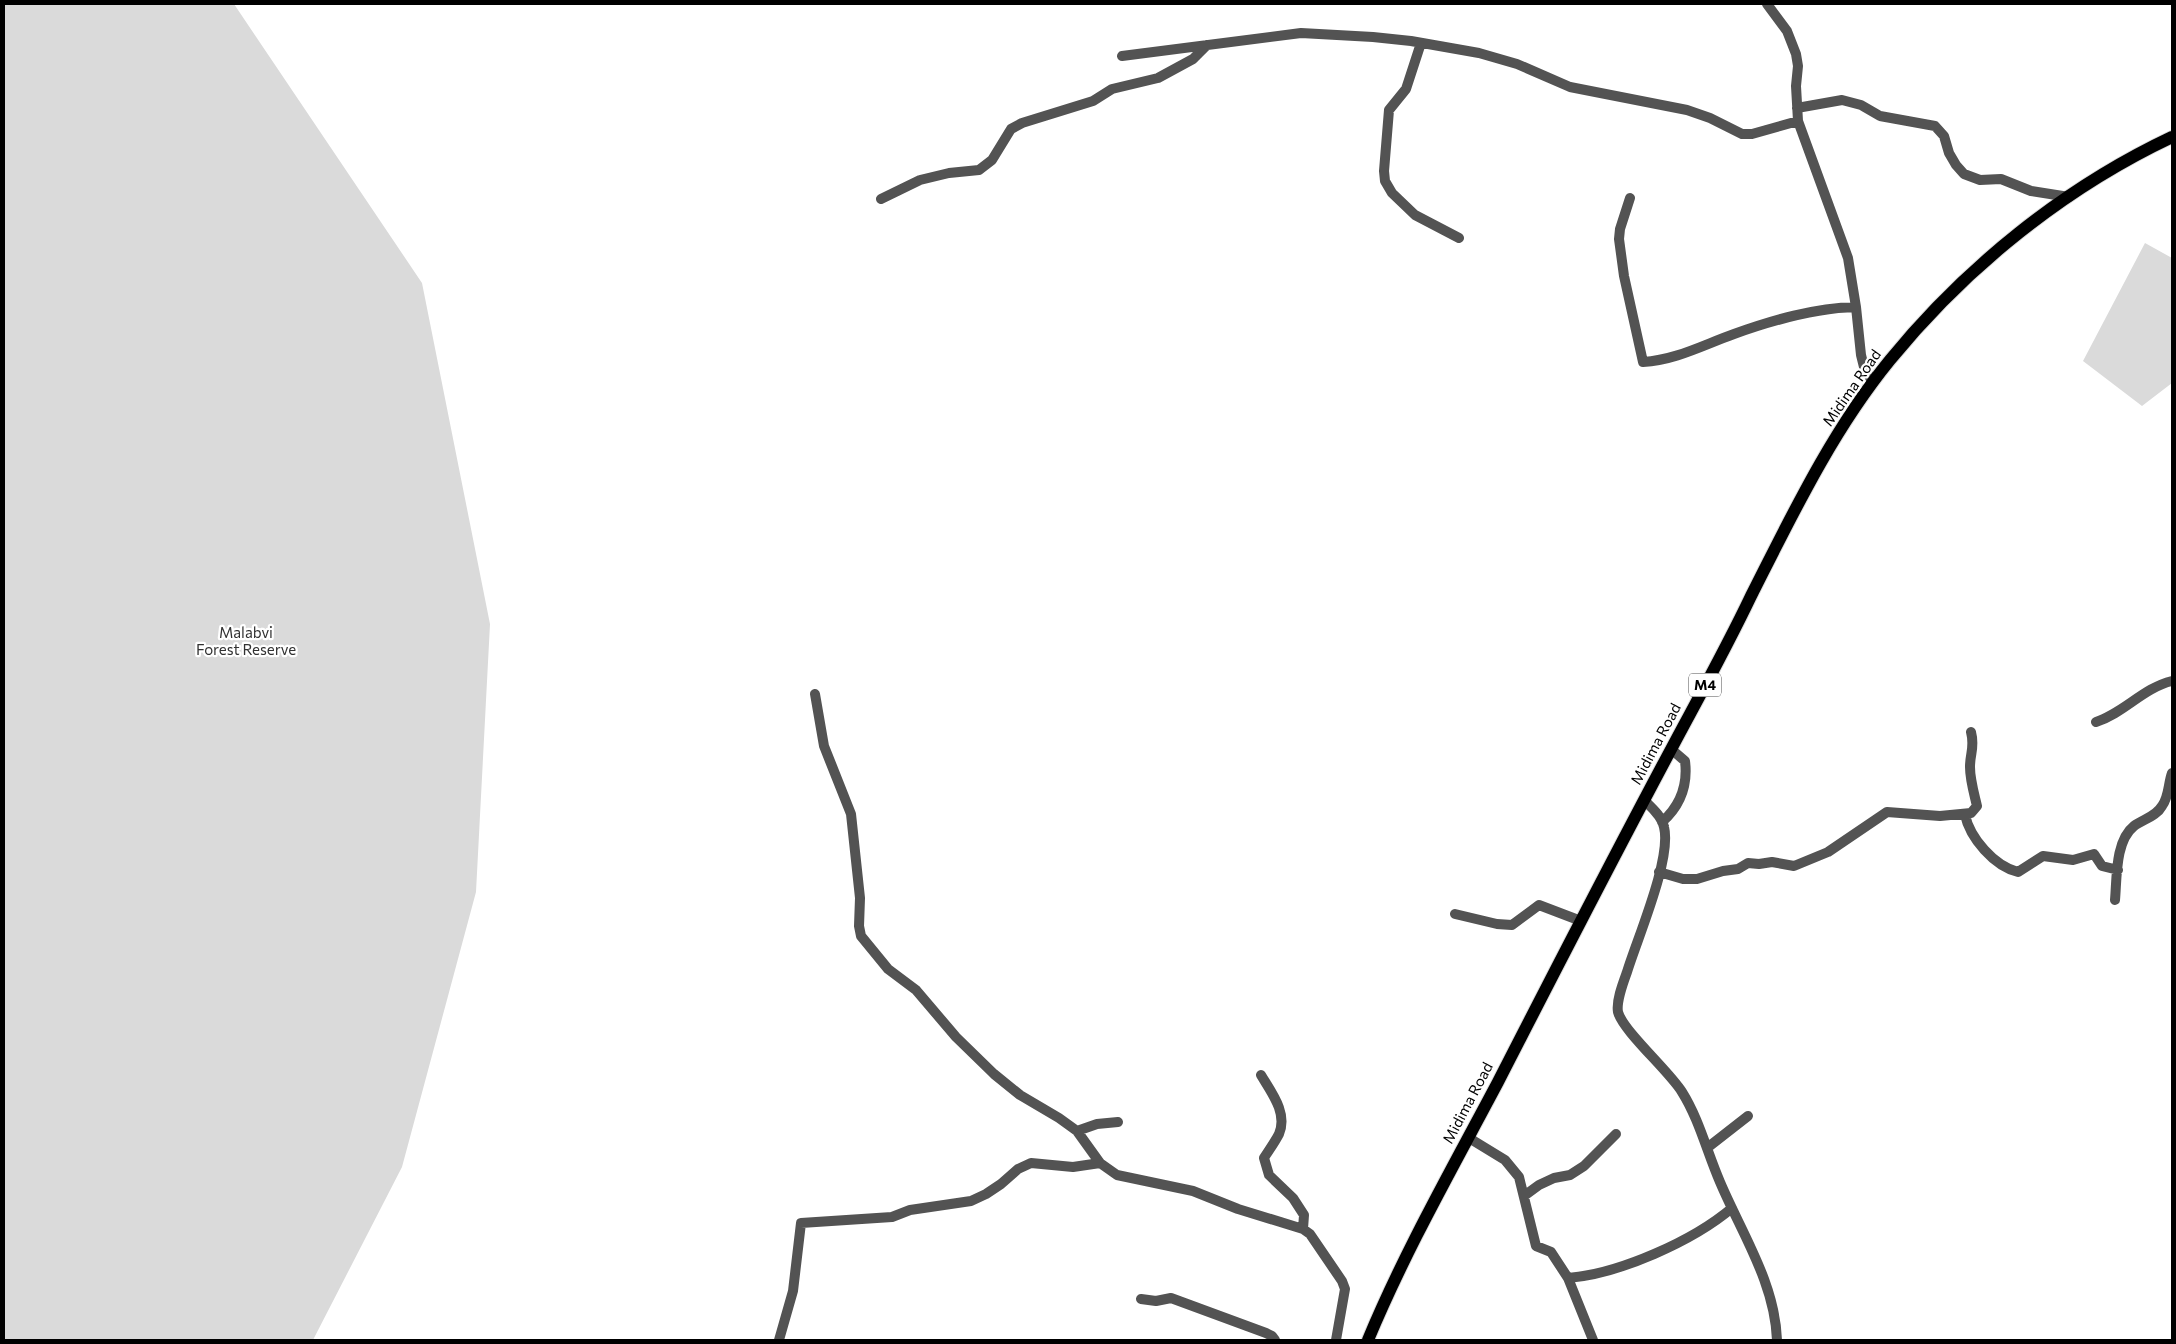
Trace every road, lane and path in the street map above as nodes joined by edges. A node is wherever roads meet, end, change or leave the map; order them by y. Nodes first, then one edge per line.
1 (1767, 4) edge
2 (1421, 43) junction
3 (1207, 45) junction
4 (1122, 56) dead end
5 (1797, 108) junction
6 (1798, 121) junction
7 (2172, 137) edge
8 (2069, 197) junction
9 (1630, 198) dead end
10 (881, 199) dead end
11 (1459, 238) dead end
12 (1856, 307) junction
13 (1873, 383) junction
14 (2172, 681) edge
15 (815, 694) dead end
16 (2096, 722) dead end
17 (1971, 732) dead end
18 (1671, 748) junction
19 (2172, 773) edge
20 (1644, 800) junction
21 (1965, 815) junction
22 (1662, 822) junction
23 (2118, 870) junction
24 (1659, 872) junction
25 (2115, 900) dead end
26 (1455, 914) dead end
27 (1581, 922) junction
28 (1261, 1075) dead end
29 (1748, 1116) dead end
30 (1118, 1122) dead end
31 (1077, 1131) junction
32 (1616, 1134) dead end
33 (1469, 1138) junction
34 (1707, 1148) junction
35 (1100, 1163) junction
36 (1524, 1196) junction
37 (1732, 1208) junction
38 (1302, 1230) junction
39 (1568, 1278) junction
40 (1141, 1299) dead end
41 (779, 1340) edge
42 (1274, 1340) edge
43 (1336, 1340) edge
44 (1368, 1340) edge
45 (1593, 1340) edge
46 (1777, 1340) edge

1 - 5 street
2 - 3 street
2 - 6 street
2 - 11 street
3 - 4 street
3 - 10 street
5 - 6 street
5 - 8 street
6 - 12 street
7 - 8 main road, Midima Road / M4
8 - 13 main road, Midima Road / M4
9 - 12 street
12 - 13 street
13 - 18 main road, Midima Road / M4
14 - 16 street
15 - 31 street
17 - 21 street
18 - 20 main road, Midima Road / M4
18 - 22 street
19 - 23 street
20 - 22 street
20 - 27 main road, Midima Road / M4
21 - 23 street
21 - 24 street
22 - 24 street
23 - 25 street
24 - 34 street
26 - 27 street
27 - 33 main road, Midima Road / M4
28 - 38 street
29 - 34 street
30 - 31 street
31 - 35 street
32 - 36 street
33 - 36 street
33 - 44 main road, Midima Road / M4
34 - 37 street
35 - 38 street
35 - 41 street
36 - 39 street
37 - 39 street
37 - 46 street
38 - 43 street
39 - 45 street
40 - 42 street

